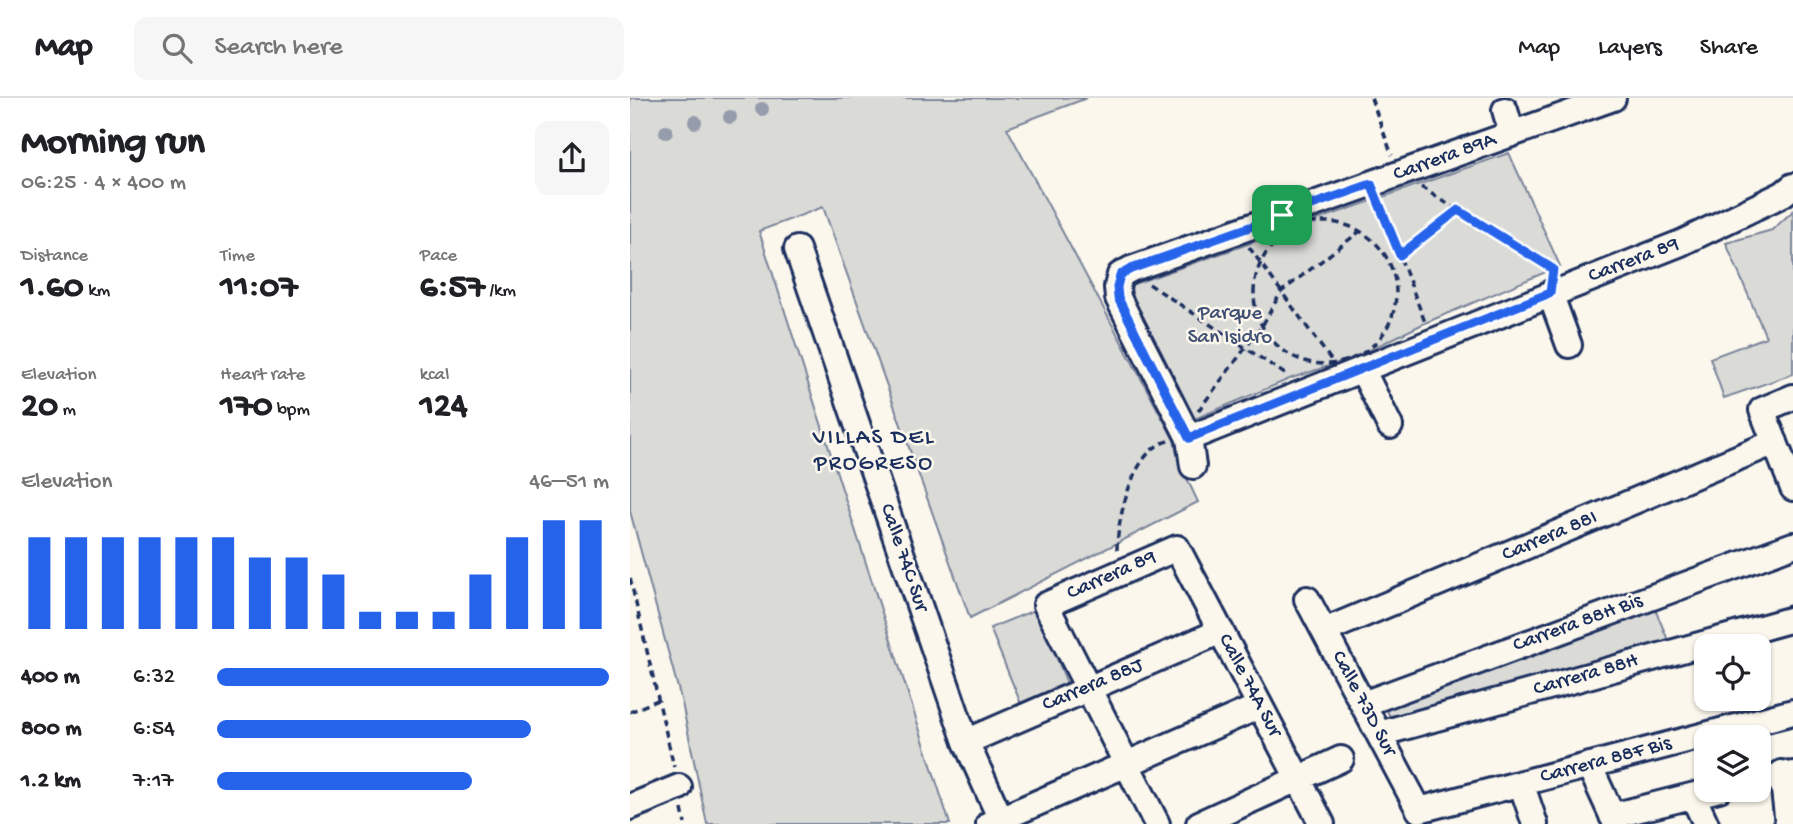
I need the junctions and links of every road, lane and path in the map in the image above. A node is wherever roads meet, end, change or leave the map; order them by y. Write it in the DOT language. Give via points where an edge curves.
graph roads {
  1 [pos="1371,98"];
  2 [pos="1613,98"];
  3 [pos="1399,174"];
  4 [pos="1371,184"];
  5 [pos="1793,186"];
  6 [pos="1458,210"];
  7 [pos="1360,232"];
  8 [pos="1231,233"];
  9 [pos="797,249"];
  10 [pos="1400,255"];
  11 [pos="1261,263"];
  12 [pos="1120,275"];
  13 [pos="1281,292"];
  14 [pos="1550,293"];
  15 [pos="1262,326"];
  16 [pos="1433,340"];
  17 [pos="1569,345"];
  18 [pos="1243,349"];
  19 [pos="1346,370"];
  20 [pos="1308,391"];
  21 [pos="1793,397"];
  22 [pos="1390,426"];
  23 [pos="1194,438"];
  24 [pos="1775,442"];
  25 [pos="1147,454"];
  26 [pos="1193,466"];
  27 [pos="1793,488"];
  28 [pos="1793,545"];
  29 [pos="1177,548"];
  30 [pos="1118,573"];
  31 [pos="630,578"];
  32 [pos="1307,599"];
  33 [pos="636,603"];
  34 [pos="630,605"];
  35 [pos="1793,618"];
  36 [pos="1221,631"];
  37 [pos="1324,631"];
  38 [pos="1088,688"];
  39 [pos="660,699"];
  40 [pos="1363,704"];
  41 [pos="1260,706"];
  42 [pos="630,712"];
  43 [pos="1792,716"];
  44 [pos="1379,734"];
  45 [pos="966,741"];
  46 [pos="1341,759"];
  47 [pos="1126,763"];
  48 [pos="1589,765"];
  49 [pos="1778,775"];
  50 [pos="1298,779"];
  51 [pos="1521,783"];
  52 [pos="678,787"];
  53 [pos="1693,796"];
  54 [pos="630,807"];
  55 [pos="1419,810"];
  56 [pos="1614,820"];
  57 [pos="997,822"];
  58 [pos="685,824"];
  59 [pos="1157,824"];
  60 [pos="1199,824"];
  61 [pos="1322,824"];
  62 [pos="1535,824"];
  63 [pos="1706,824"];
  64 [pos="1788,824"];
  1 -- 3 [label="path"];
  2 -- 3 [label="street, Carrera 89A" via="1508,122"];
  3 -- 4 [label="street, Carrera 89A"];
  3 -- 6 [label="path"];
  4 -- 8 [label="street, Carrera 89A" via="1278,208"];
  4 -- 10 [label="path"];
  5 -- 14 [label="street, Carrera 89" via="1681,243"];
  6 -- 10 [label="path"];
  6 -- 14 [label="path" via="1553,269"];
  7 -- 11 [label="path" via="1326,222 1302,225 1280,237"];
  7 -- 13 [label="path"];
  7 -- 19 [label="path" via="1386,257 1395,279 1395,303 1388,326"];
  8 -- 11 [label="path"];
  8 -- 12 [label="street, Carrera 89A"];
  9 -- 45 [label="street, Calle 74C Sur"];
  10 -- 16 [label="path"];
  11 -- 13 [label="path"];
  11 -- 15 [label="path" via="1254,278 1254,303"];
  12 -- 18 [label="path" via="1144,281"];
  12 -- 23 [label="street" via="1118,298"];
  13 -- 15 [label="path"];
  13 -- 19 [label="path"];
  14 -- 16 [label="street, Carrera 89"];
  14 -- 17 [label="street"];
  15 -- 18 [label="path"];
  15 -- 19 [label="path" via="1291,356"];
  16 -- 19 [label="street, Carrera 89"];
  18 -- 20 [label="path"];
  18 -- 23 [label="path" via="1192,420"];
  19 -- 20 [label="street, Carrera 89"];
  19 -- 22 [label="street"];
  20 -- 23 [label="street, Carrera 89"];
  21 -- 24 [label="street" via="1762,410"];
  23 -- 26 [label="street"];
  24 -- 27 [label="street"];
  24 -- 37 [label="street, Carrera 88I"];
  25 -- 30 [label="path" via="1133,477 1120,522"];
  28 -- 40 [label="street, Carrera 88H Bis"];
  29 -- 30 [label="street, Carrera 89"];
  29 -- 36 [label="street, Calle 74A Sur"];
  30 -- 38 [label="street, Carrera 89" via="1046,606"];
  31 -- 33 [label="path"];
  32 -- 37 [label="street, Calle 73D Sur"];
  33 -- 34 [label="path"];
  33 -- 39 [label="path"];
  35 -- 44 [label="street, Carrera 88H"];
  36 -- 38 [label="street, Carrera 88J"];
  36 -- 41 [label="street, Calle 74A Sur"];
  37 -- 40 [label="street, Calle 73D Sur"];
  38 -- 45 [label="street, Carrera 88J"];
  38 -- 47 [label="street"];
  39 -- 42 [label="path"];
  39 -- 52 [label="path"];
  40 -- 44 [label="street, Calle 73D Sur"];
  41 -- 47 [label="street"];
  41 -- 50 [label="street, Calle 74A Sur"];
  43 -- 48 [label="street, Carrera 88F Bis"];
  44 -- 55 [label="street, Calle 73D Sur"];
  45 -- 57 [label="street, Calle 74C Sur"];
  46 -- 50 [label="street"];
  47 -- 57 [label="street"];
  47 -- 59 [label="street"];
  48 -- 51 [label="street, Carrera 88F Bis"];
  48 -- 56 [label="street"];
  49 -- 64 [label="street"];
  50 -- 60 [label="street"];
  50 -- 61 [label="street, Calle 74A Sur"];
  51 -- 55 [label="street, Carrera 88F Bis"];
  51 -- 62 [label="street"];
  52 -- 54 [label="street"];
  52 -- 58 [label="path"];
  53 -- 56 [label="street"];
  53 -- 63 [label="street"];
}
